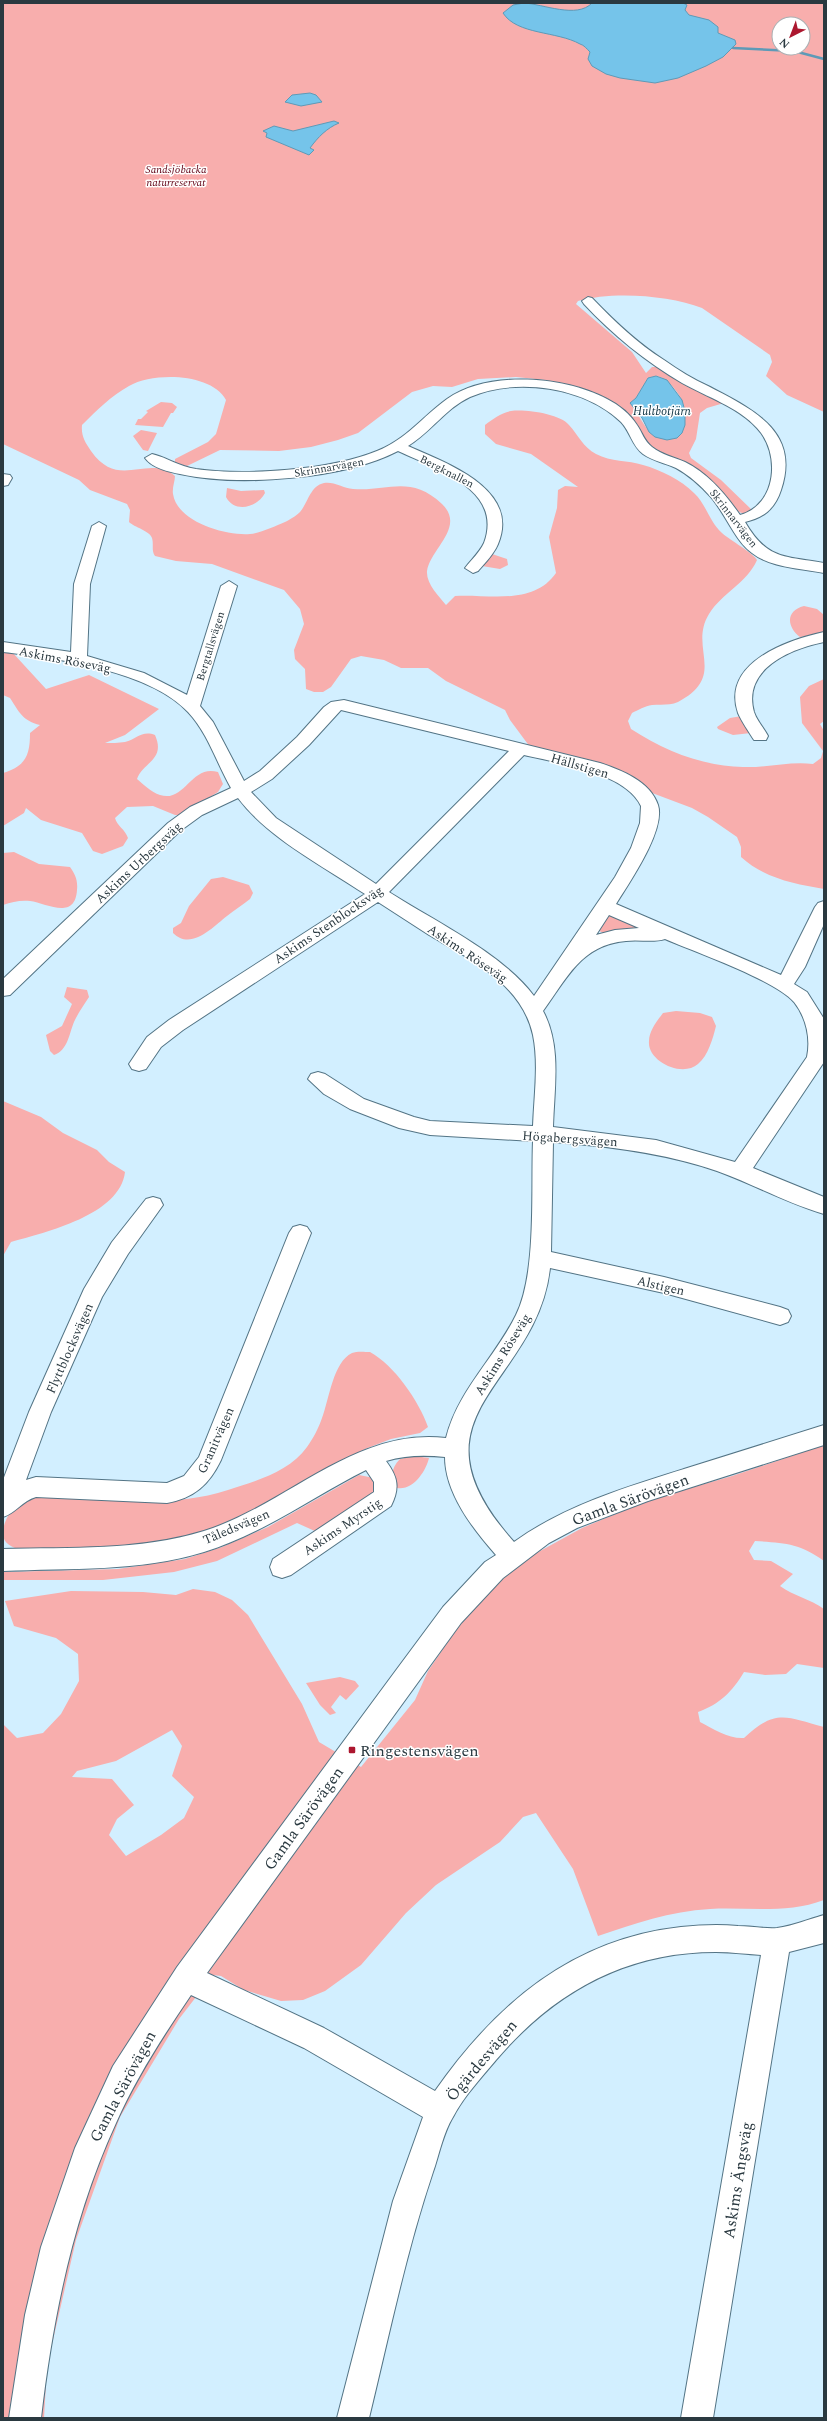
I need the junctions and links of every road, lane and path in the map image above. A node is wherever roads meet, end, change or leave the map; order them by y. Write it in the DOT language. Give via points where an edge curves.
graph roads {
  1 [pos="588,301"];
  2 [pos="398,446"];
  3 [pos="152,458"];
  4 [pos="736,520"];
  5 [pos="99,526"];
  6 [pos="473,568"];
  7 [pos="824,568"];
  8 [pos="228,586"];
  9 [pos="824,638"];
  10 [pos="3,647"];
  11 [pos="78,659"];
  12 [pos="338,705"];
  13 [pos="192,706"];
  14 [pos="760,736"];
  15 [pos="520,749"];
  16 [pos="240,791"];
  17 [pos="377,894"];
  18 [pos="604,906"];
  19 [pos="824,907"];
  20 [pos="676,938"];
  21 [pos="569,958"];
  22 [pos="783,985"];
  23 [pos="3,990"];
  24 [pos="534,1010"];
  25 [pos="139,1064"];
  26 [pos="318,1079"];
  27 [pos="544,1135"];
  28 [pos="740,1170"];
  29 [pos="153,1205"];
  30 [pos="824,1206"];
  31 [pos="300,1233"];
  32 [pos="540,1258"];
  33 [pos="780,1316"];
  34 [pos="824,1435"];
  35 [pos="456,1449"];
  36 [pos="370,1458"];
  37 [pos="5,1505"];
  38 [pos="512,1556"];
  39 [pos="4,1558"];
  40 [pos="282,1567"];
  41 [pos="824,1929"];
  42 [pos="777,1942"];
  43 [pos="186,1978"];
  44 [pos="440,2110"];
  45 [pos="25,2418"];
  46 [pos="353,2418"];
  47 [pos="697,2418"];
  1 -- 4 [label="street" via="618,333 636,347 674,372 743,410 768,432 780,457 773,493 764,510 754,516"];
  2 -- 3 [label="street, Skrinnarvägen" via="368,460 347,466 267,476 187,471 163,465"];
  2 -- 4 [label="street, Skrinnarvägen" via="421,431 448,404 472,392 511,384 565,389 592,398 614,410 631,426 644,448 693,472 716,494"];
  2 -- 6 [label="street, Bergknallen" via="462,477 475,485 487,499 495,517 495,532 487,551"];
  4 -- 7 [label="street, Skrinnarvägen" via="746,539 766,555"];
  5 -- 11 [label="street" via="82,584"];
  8 -- 13 [label="street, Bergtallsvägen"];
  9 -- 14 [label="street" via="808,640 780,651 754,671 746,685 745,704 749,718"];
  10 -- 11 [label="street, Askims Röseväg"];
  11 -- 13 [label="street, Askims Röseväg" via="146,680"];
  12 -- 15 [label="street, Hällstigen"];
  12 -- 16 [label="street, Askims Urbergsväg" via="330,710 288,756 266,775"];
  13 -- 16 [label="street, Askims Röseväg"];
  15 -- 17 [label="street, Askims Stenblocksväg"];
  15 -- 18 [label="street, Hällstigen" via="602,770 622,779 647,799 652,814 648,833"];
  16 -- 17 [label="street, Askims Röseväg" via="269,821"];
  16 -- 23 [label="street, Askims Urbergsväg" via="206,806 174,827"];
  17 -- 24 [label="street, Askims Röseväg" via="500,973 523,994"];
  17 -- 25 [label="street, Askims Stenblocksväg" via="176,1025 154,1042"];
  18 -- 20 [label="street"];
  18 -- 21 [label="street, Hällstigen"];
  19 -- 22 [label="street" via="796,969"];
  20 -- 21 [label="street" via="652,934 613,937 592,943"];
  20 -- 22 [label="street" via="749,967"];
  21 -- 24 [label="street, Hällstigen"];
  22 -- 28 [label="street" via="800,997 814,1019 818,1036 817,1057"];
  24 -- 27 [label="street, Askims Röseväg" via="545,1050"];
  26 -- 27 [label="street, Högabergsvägen" via="345,1099 408,1124 430,1128"];
  27 -- 28 [label="street, Högabergsvägen" via="597,1138 657,1148"];
  27 -- 32 [label="street, Askims Röseväg"];
  28 -- 30 [label="street, Högabergsvägen"];
  29 -- 37 [label="street, Flyttblocksvägen" via="120,1248 92,1295 40,1412"];
  31 -- 37 [label="street, Granitvägen" via="209,1460 195,1482 180,1491 166,1493 36,1487 17,1493"];
  32 -- 33 [label="street, Alstigen" via="664,1285"];
  32 -- 35 [label="street, Askims Röseväg" via="536,1290 530,1309 463,1419"];
  34 -- 38 [label="street, Gamla Särövägen" via="596,1508 541,1536"];
  35 -- 36 [label="street, Tåledsvägen" via="416,1446"];
  35 -- 38 [label="street, Askims Röseväg" via="459,1475 471,1504 481,1521"];
  36 -- 39 [label="street, Tåledsvägen" via="265,1515 224,1534 189,1545 166,1551 107,1558"];
  36 -- 40 [label="street, Askims Myrstig" via="387,1483 388,1491 383,1499"];
  38 -- 43 [label="street, Gamla Särövägen" via="477,1586 452,1615"];
  41 -- 42 [label="street, Ögärdesvägen"];
  42 -- 44 [label="street, Ögärdesvägen" via="716,1938 680,1941 655,1945 595,1964 561,1982 518,2015 464,2075"];
  42 -- 47 [label="street, Askims Ängsväg"];
  43 -- 44 [label="street" via="314,2038"];
  43 -- 45 [label="street, Gamla Särövägen" via="143,2043 90,2147 61,2229 46,2284"];
  44 -- 46 [label="street, Ögärdesvägen" via="408,2201"];
}
